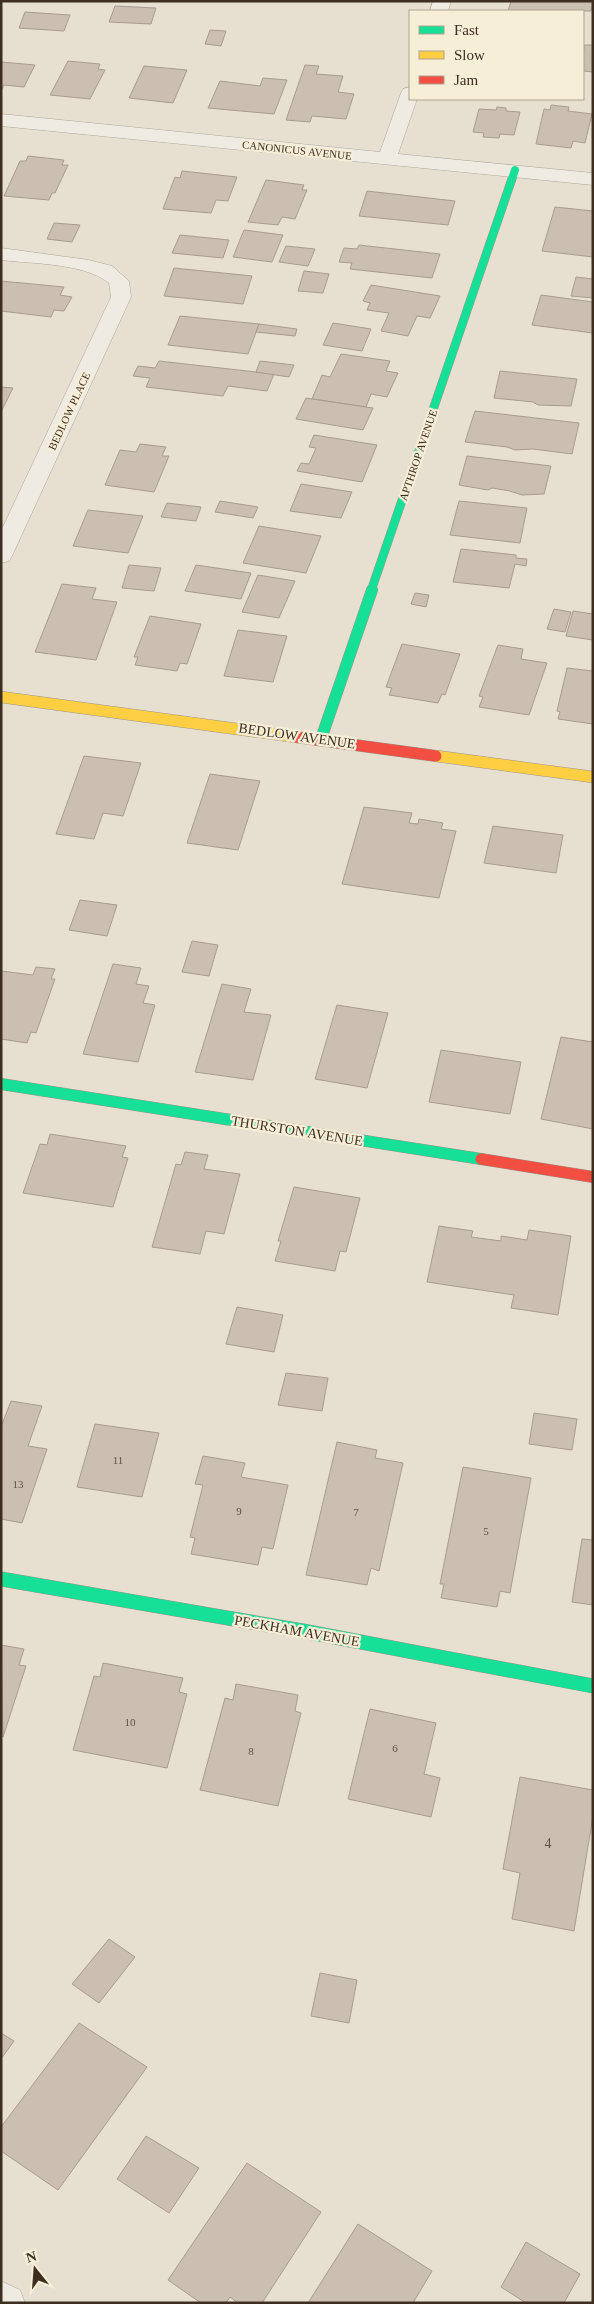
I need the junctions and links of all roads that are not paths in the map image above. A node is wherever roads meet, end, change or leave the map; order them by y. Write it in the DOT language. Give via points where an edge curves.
graph roads {
  1 [pos="409,96"];
  2 [pos="1,120"];
  3 [pos="387,159"];
  4 [pos="515,170"];
  5 [pos="593,179"];
  6 [pos="1,254"];
  7 [pos="1,556"];
  8 [pos="1,697"];
  9 [pos="321,739"];
  10 [pos="593,777"];
  11 [pos="1,1084"];
  12 [pos="593,1177"];
  13 [pos="1,1579"];
  14 [pos="593,1686"];
  15 [pos="1,2299"];
  16 [pos="7,2303"];
  1 -- 3 [label="street"];
  2 -- 3 [label="street, CANONICUS AVENUE"];
  3 -- 4 [label="street, CANONICUS AVENUE"];
  4 -- 5 [label="street, CANONICUS AVENUE"];
  4 -- 9 [label="street, APTHROP AVENUE"];
  6 -- 7 [label="street, BEDLOW PLACE" via="105,270 119,281 121,298"];
  8 -- 9 [label="street, BEDLOW AVENUE"];
  9 -- 10 [label="street, BEDLOW AVENUE"];
  11 -- 12 [label="street, THURSTON AVENUE"];
  13 -- 14 [label="street, PECKHAM AVENUE" via="303,1631"];
  15 -- 16 [label="street"];
}
